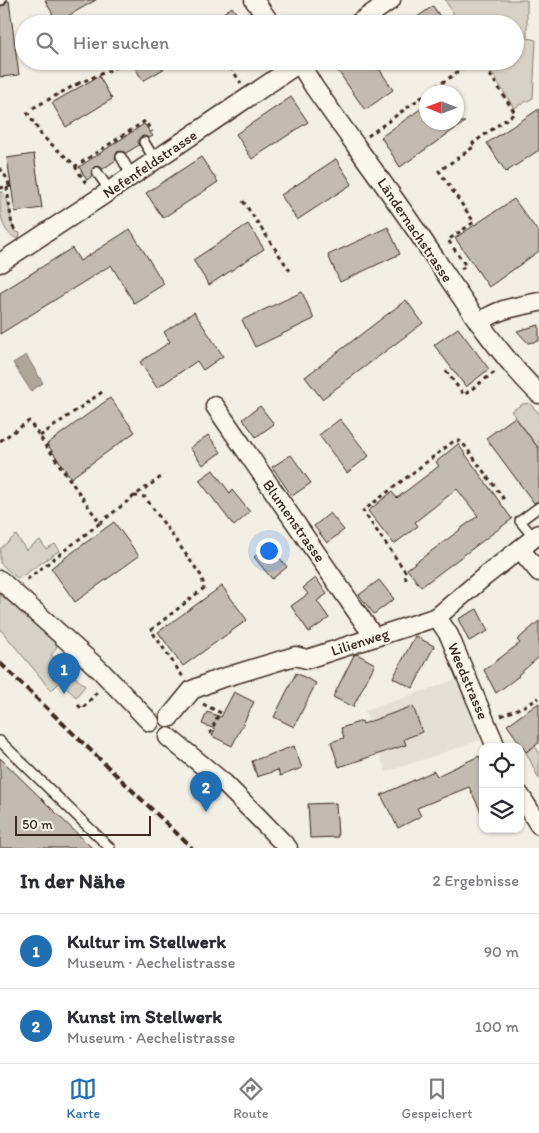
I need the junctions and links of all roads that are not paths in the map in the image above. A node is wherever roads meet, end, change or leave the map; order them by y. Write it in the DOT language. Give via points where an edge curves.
graph roads {
  1 [pos="254,0"];
  2 [pos="391,0"];
  3 [pos="265,15"];
  4 [pos="370,15"];
  5 [pos="288,70"];
  6 [pos="305,70"];
  7 [pos="144,142"];
  8 [pos="121,157"];
  9 [pos="155,160"];
  10 [pos="98,172"];
  11 [pos="132,176"];
  12 [pos="110,191"];
  13 [pos="1,260"];
  14 [pos="539,302"];
  15 [pos="479,322"];
  16 [pos="539,394"];
  17 [pos="215,406"];
  18 [pos="539,507"];
  19 [pos="531,540"];
  20 [pos="539,572"];
  21 [pos="0,580"];
  22 [pos="437,617"];
  23 [pos="374,637"];
  24 [pos="169,718"];
  25 [pos="150,722"];
  26 [pos="168,737"];
  27 [pos="0,741"];
  28 [pos="494,743"];
  29 [pos="524,801"];
  30 [pos="539,825"];
  31 [pos="110,848"];
  32 [pos="288,848"];
  1 -- 3 [label="street"];
  2 -- 4 [label="street"];
  5 -- 9 [label="street, Nefenfeldstrasse"];
  6 -- 15 [label="street, Ländernachstrasse"];
  7 -- 9 [label="lane"];
  8 -- 11 [label="lane"];
  9 -- 11 [label="street, Nefenfeldstrasse"];
  10 -- 12 [label="lane"];
  11 -- 12 [label="street, Nefenfeldstrasse"];
  12 -- 13 [label="street, Nefenfeldstrasse"];
  14 -- 15 [label="street" via="498,311"];
  15 -- 16 [label="street, Ländernachstrasse"];
  17 -- 23 [label="street, Blumenstrasse"];
  18 -- 19 [label="lane" via="520,521"];
  19 -- 20 [label="street"];
  19 -- 22 [label="street, Lilienweg"];
  21 -- 25 [label="street" via="100,670"];
  22 -- 23 [label="street, Lilienweg"];
  22 -- 28 [label="street, Weedstrasse" via="449,634"];
  23 -- 24 [label="street, Lilienweg" via="307,659 295,656 216,680"];
  24 -- 25 [label="street" via="158,715"];
  24 -- 26 [label="street" via="172,730"];
  25 -- 26 [label="street" via="149,730 153,736 160,739"];
  26 -- 32 [label="street" via="224,783"];
  27 -- 31 [label="lane"];
  29 -- 30 [label="street"];
}
